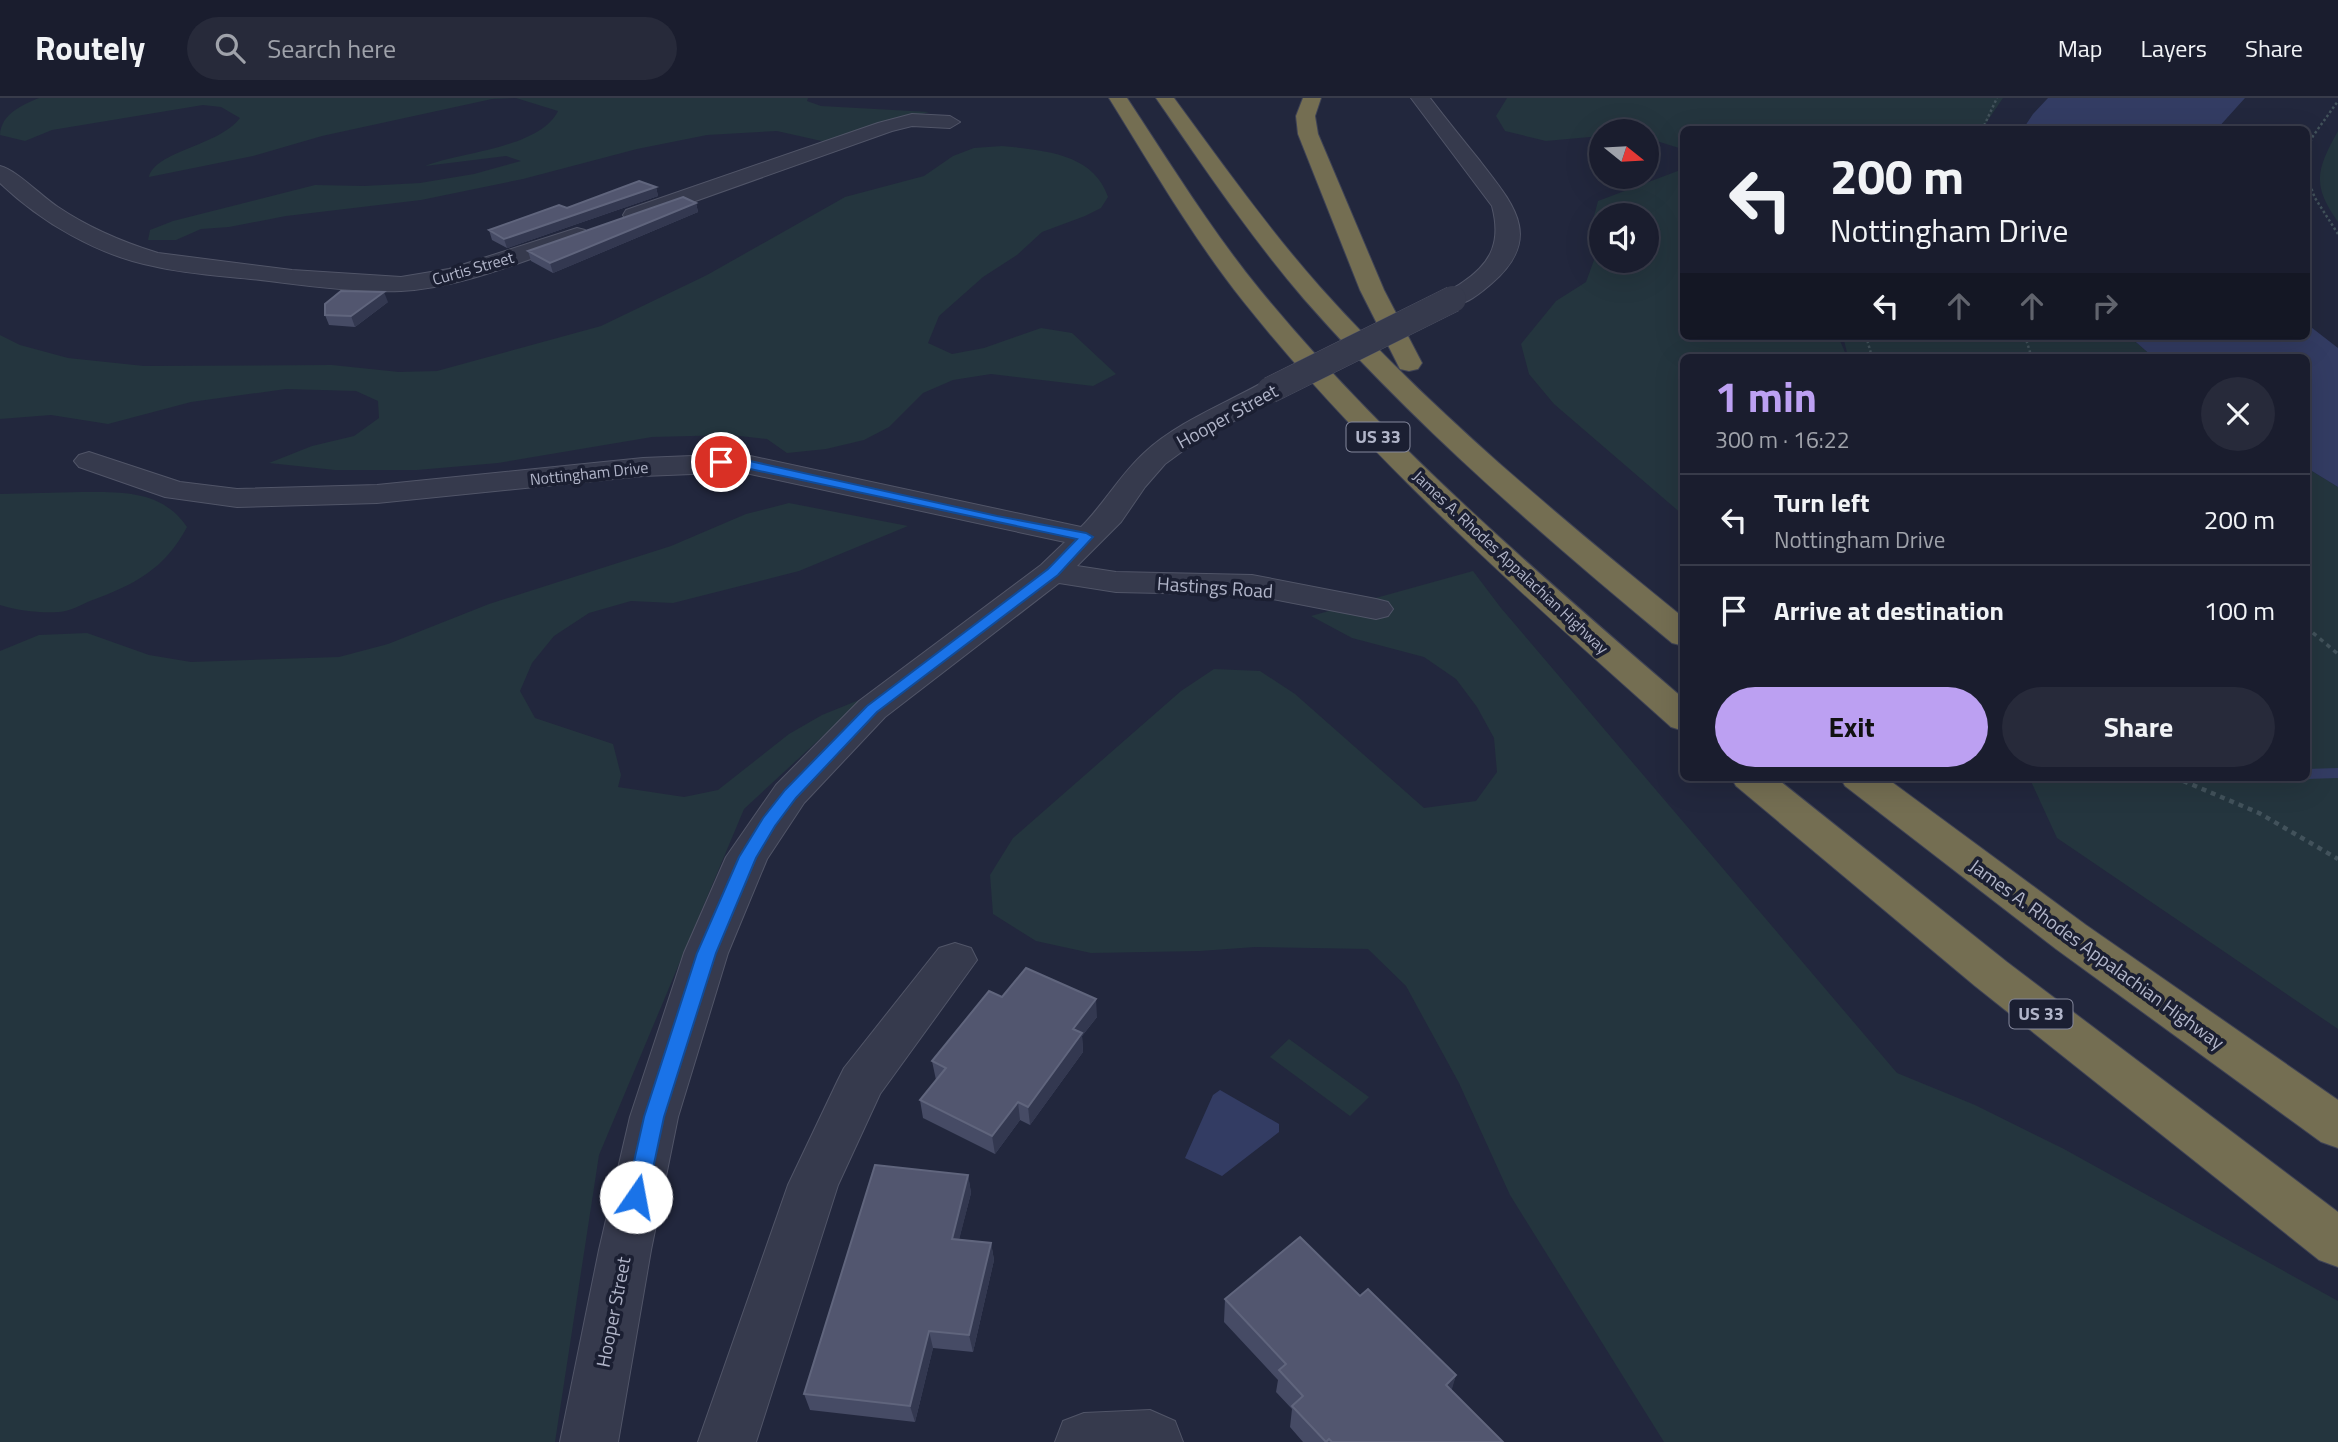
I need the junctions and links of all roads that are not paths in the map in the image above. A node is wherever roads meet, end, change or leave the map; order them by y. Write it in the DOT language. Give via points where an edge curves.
graph roads {
  1 [pos="1118,98"];
  2 [pos="1165,98"];
  3 [pos="1312,98"];
  4 [pos="1420,98"];
  5 [pos="950,122"];
  6 [pos="0,172"];
  7 [pos="1443,425"];
  8 [pos="89,461"];
  9 [pos="1086,537"];
  10 [pos="1053,572"];
  11 [pos="1376,609"];
  12 [pos="1680,633"];
  13 [pos="1680,715"];
  14 [pos="1755,781"];
  15 [pos="1864,781"];
  16 [pos="955,960"];
  17 [pos="2338,1127"];
  18 [pos="2338,1243"];
  19 [pos="589,1442"];
  20 [pos="727,1442"];
  21 [pos="1084,1442"];
  22 [pos="1154,1442"];
  1 -- 13 [label="highway, James A. Rhodes Appalachian Highway / US 33" via="1215,248 1293,344 1405,465"];
  2 -- 7 [label="highway, US 33" via="1291,267 1333,316"];
  3 -- 7 [label="highway" via="1306,107 1306,126 1353,247"];
  4 -- 9 [label="street, Hooper Street, bridge" via="1503,205 1510,237 1492,272 1453,299 1185,436 1155,458 1110,515"];
  5 -- 6 [label="street, Curtis Street" via="912,120 885,127 496,263 423,282 382,284 292,277 155,260 68,223 20,192"];
  7 -- 12 [label="highway, US 33"];
  8 -- 9 [label="street, Nottingham Drive" via="176,491 237,498 377,494 643,467 741,463"];
  9 -- 10 [label="street, Hooper Street"];
  10 -- 11 [label="street, Hastings Road" via="1116,582 1252,585"];
  10 -- 19 [label="street, Hooper Street" via="872,709 790,794 747,857 706,953 654,1117"];
  14 -- 18 [label="highway, US 33" via="1991,974"];
  15 -- 17 [label="highway, James A. Rhodes Appalachian Highway" via="2071,937"];
  16 -- 20 [label="street" via="861,1082 813,1185"];
  21 -- 22 [label="street" via="1150,1438"];
}
